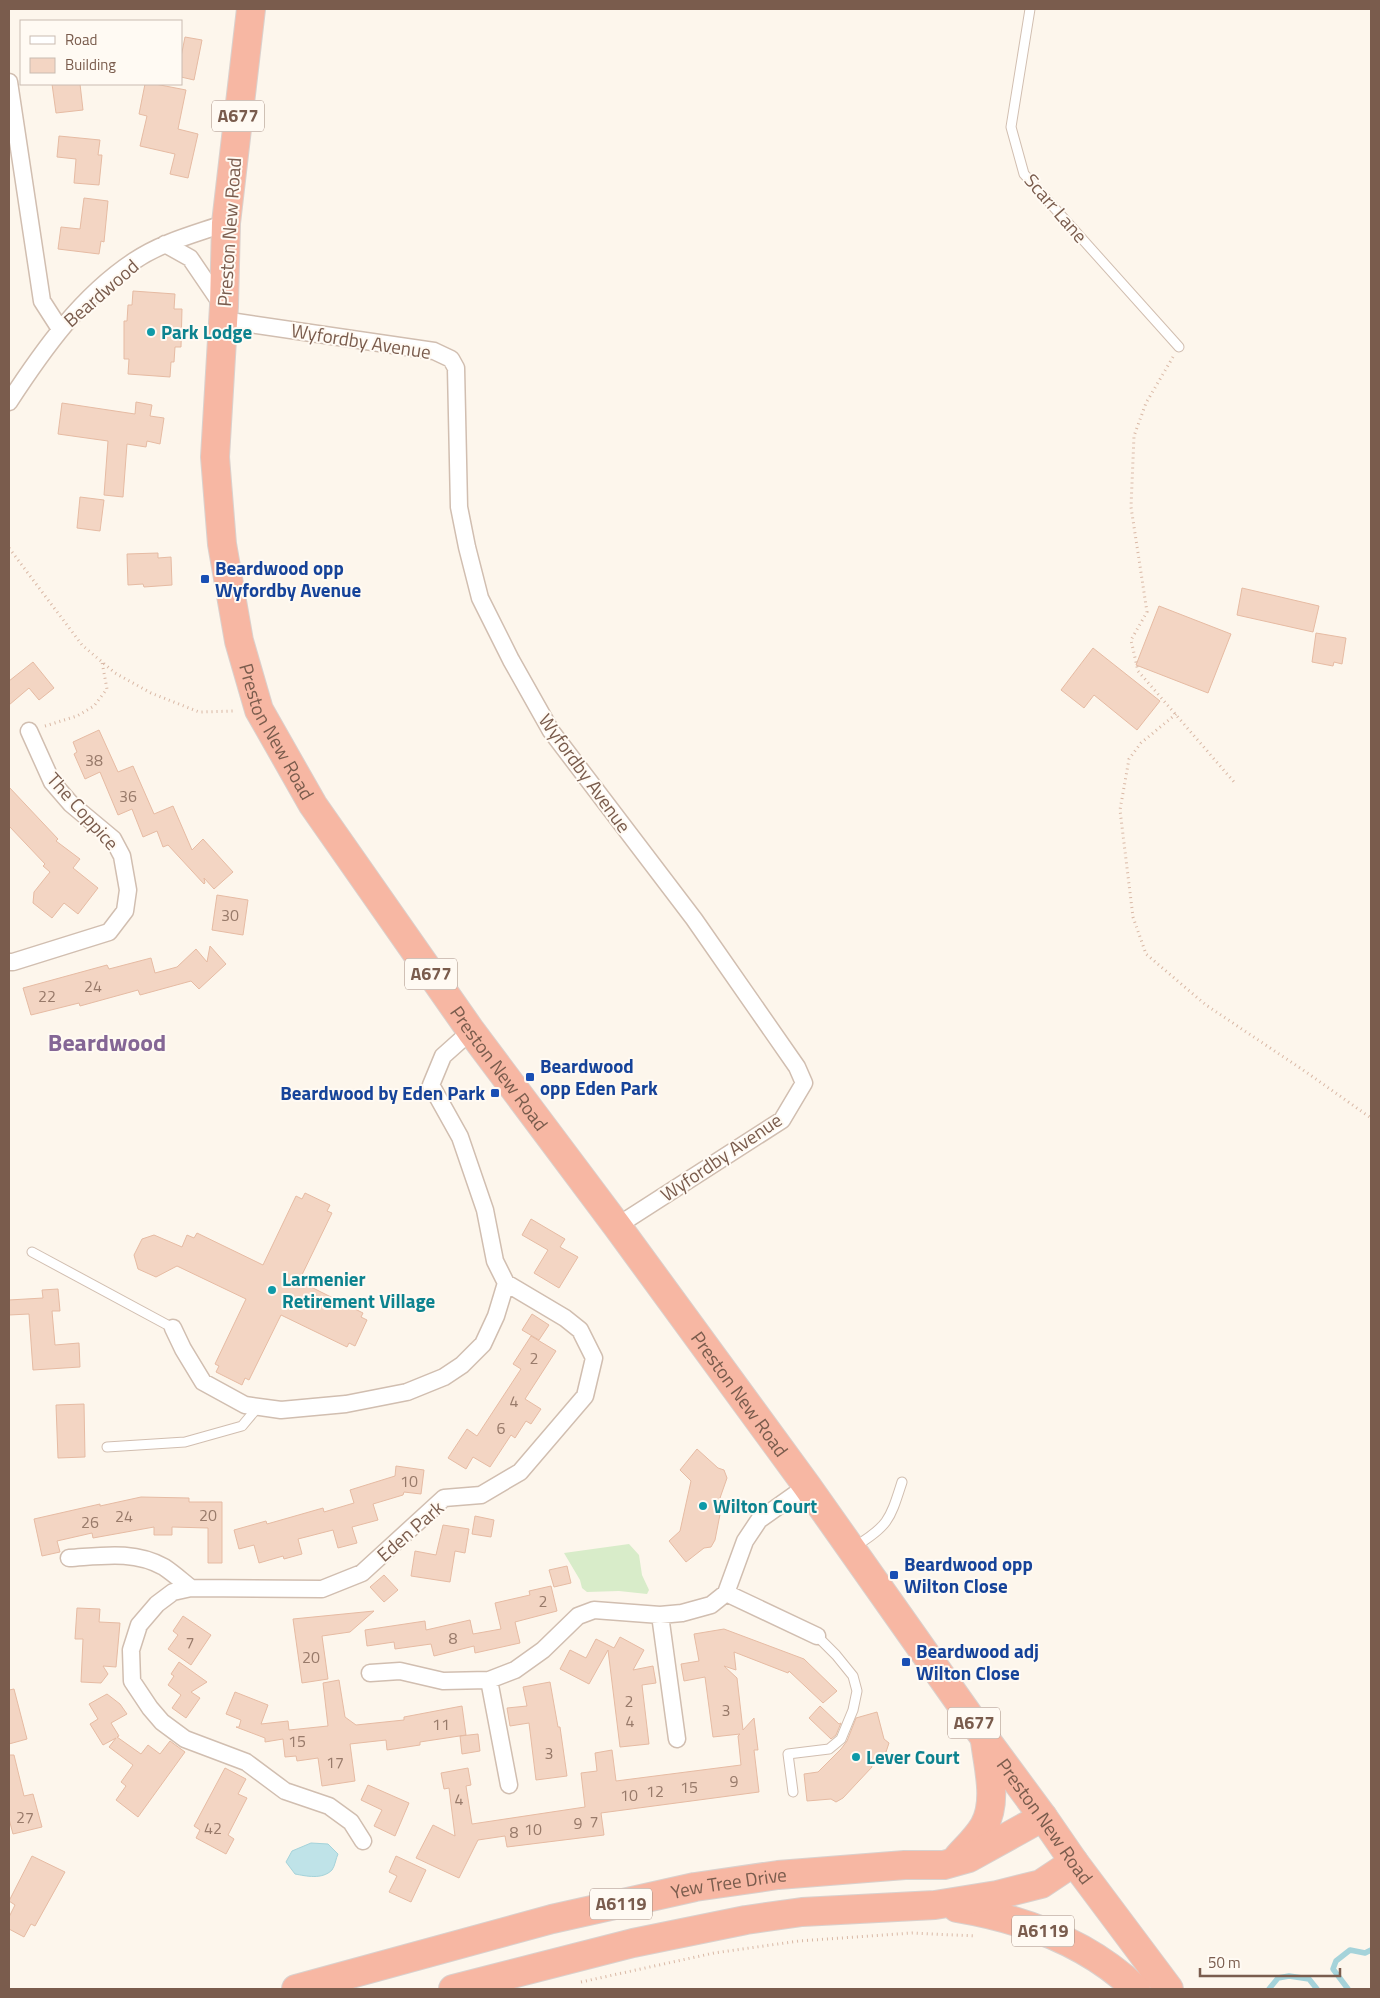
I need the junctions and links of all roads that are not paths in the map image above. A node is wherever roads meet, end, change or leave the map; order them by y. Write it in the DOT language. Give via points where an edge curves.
graph roads {
  1 [pos="251,9"];
  2 [pos="1030,9"];
  3 [pos="9,82"];
  4 [pos="15,172"];
  5 [pos="226,223"];
  6 [pos="165,244"];
  7 [pos="223,313"];
  8 [pos="60,329"];
  9 [pos="1179,347"];
  10 [pos="9,402"];
  11 [pos="28,731"];
  12 [pos="9,962"];
  13 [pos="471,1031"];
  14 [pos="617,1226"];
  15 [pos="32,1252"];
  16 [pos="506,1283"];
  17 [pos="173,1328"];
  18 [pos="258,1407"];
  19 [pos="107,1447"];
  20 [pos="902,1482"];
  21 [pos="807,1486"];
  22 [pos="851,1549"];
  23 [pos="69,1558"];
  24 [pos="191,1588"];
  25 [pos="726,1593"];
  26 [pos="660,1615"];
  27 [pos="817,1636"];
  28 [pos="370,1673"];
  29 [pos="489,1680"];
  30 [pos="984,1737"];
  31 [pos="677,1739"];
  32 [pos="509,1785"];
  33 [pos="793,1792"];
  34 [pos="1043,1816"];
  35 [pos="364,1841"];
  36 [pos="954,1862"];
  37 [pos="1074,1862"];
  38 [pos="935,1905"];
  39 [pos="296,1989"];
  40 [pos="453,1989"];
  41 [pos="1136,1989"];
  42 [pos="1169,1989"];
  1 -- 5 [label="highway, Preston New Road / A677"];
  2 -- 9 [label="lane, Scarr Lane" via="1011,127 1024,174"];
  3 -- 4 [label="street"];
  4 -- 8 [label="street" via="42,301"];
  5 -- 6 [label="street, Beardwood"];
  5 -- 7 [label="highway, Preston New Road / A677"];
  6 -- 7 [label="street" via="190,258"];
  6 -- 8 [label="street, Beardwood" via="134,260 104,284"];
  7 -- 13 [label="highway, Preston New Road / A677" via="215,457 222,544 240,641 259,710 313,804"];
  7 -- 14 [label="street, Wyfordby Avenue" via="434,351 451,360 456,368 459,507 480,598 551,732 694,919 797,1067 804,1083 782,1120"];
  8 -- 10 [label="street, Beardwood"];
  11 -- 12 [label="street, The Coppice" via="52,782 71,804 112,839 122,856 128,890 126,911 110,932"];
  13 -- 14 [label="highway, Preston New Road / A677"];
  13 -- 16 [label="street" via="443,1056 431,1085 460,1137 485,1210 495,1261"];
  14 -- 21 [label="highway, Preston New Road / A677"];
  15 -- 17 [label="lane"];
  16 -- 18 [label="street" via="483,1344 444,1376 407,1392 346,1404 281,1410"];
  16 -- 24 [label="street, Eden Park" via="580,1330 594,1358 585,1396 520,1472 481,1495 444,1498 362,1573 322,1588"];
  17 -- 18 [label="street" via="203,1382 245,1405"];
  18 -- 19 [label="lane" via="242,1426 185,1442"];
  20 -- 22 [label="lane" via="886,1523"];
  21 -- 22 [label="highway, Preston New Road / A677"];
  21 -- 25 [label="street" via="759,1520 745,1541"];
  22 -- 30 [label="highway, Preston New Road / A677"];
  23 -- 24 [label="street" via="127,1555 144,1558 164,1567"];
  24 -- 35 [label="street, Eden Park" via="173,1592 157,1604 139,1625 130,1650 132,1681 150,1708 162,1722 185,1739 246,1762 285,1791 329,1806 351,1822"];
  25 -- 26 [label="street" via="711,1605"];
  25 -- 27 [label="street"];
  26 -- 29 [label="street" via="594,1610 578,1616 543,1650 515,1670"];
  26 -- 31 [label="street"];
  27 -- 33 [label="lane" via="853,1676 858,1691 841,1739 829,1749 788,1754"];
  28 -- 29 [label="street" via="400,1671 444,1681"];
  29 -- 32 [label="street"];
  30 -- 34 [label="highway, Preston New Road / A677"];
  30 -- 36 [label="highway" via="991,1787 990,1804 985,1824"];
  34 -- 36 [label="highway, Yew Tree Drive / A6119" via="969,1858"];
  34 -- 37 [label="highway, Preston New Road / A677"];
  36 -- 39 [label="highway, Yew Tree Drive / A6119" via="778,1875 695,1887 552,1919"];
  37 -- 38 [label="highway, Yew Tree Drive / A6119" via="1041,1884"];
  37 -- 42 [label="highway, Preston New Road / A677"];
  38 -- 40 [label="highway, Yew Tree Drive / A6119" via="802,1912 746,1920 633,1944"];
  38 -- 41 [label="highway, A6119" via="1001,1917 1052,1934 1088,1952"];
}
